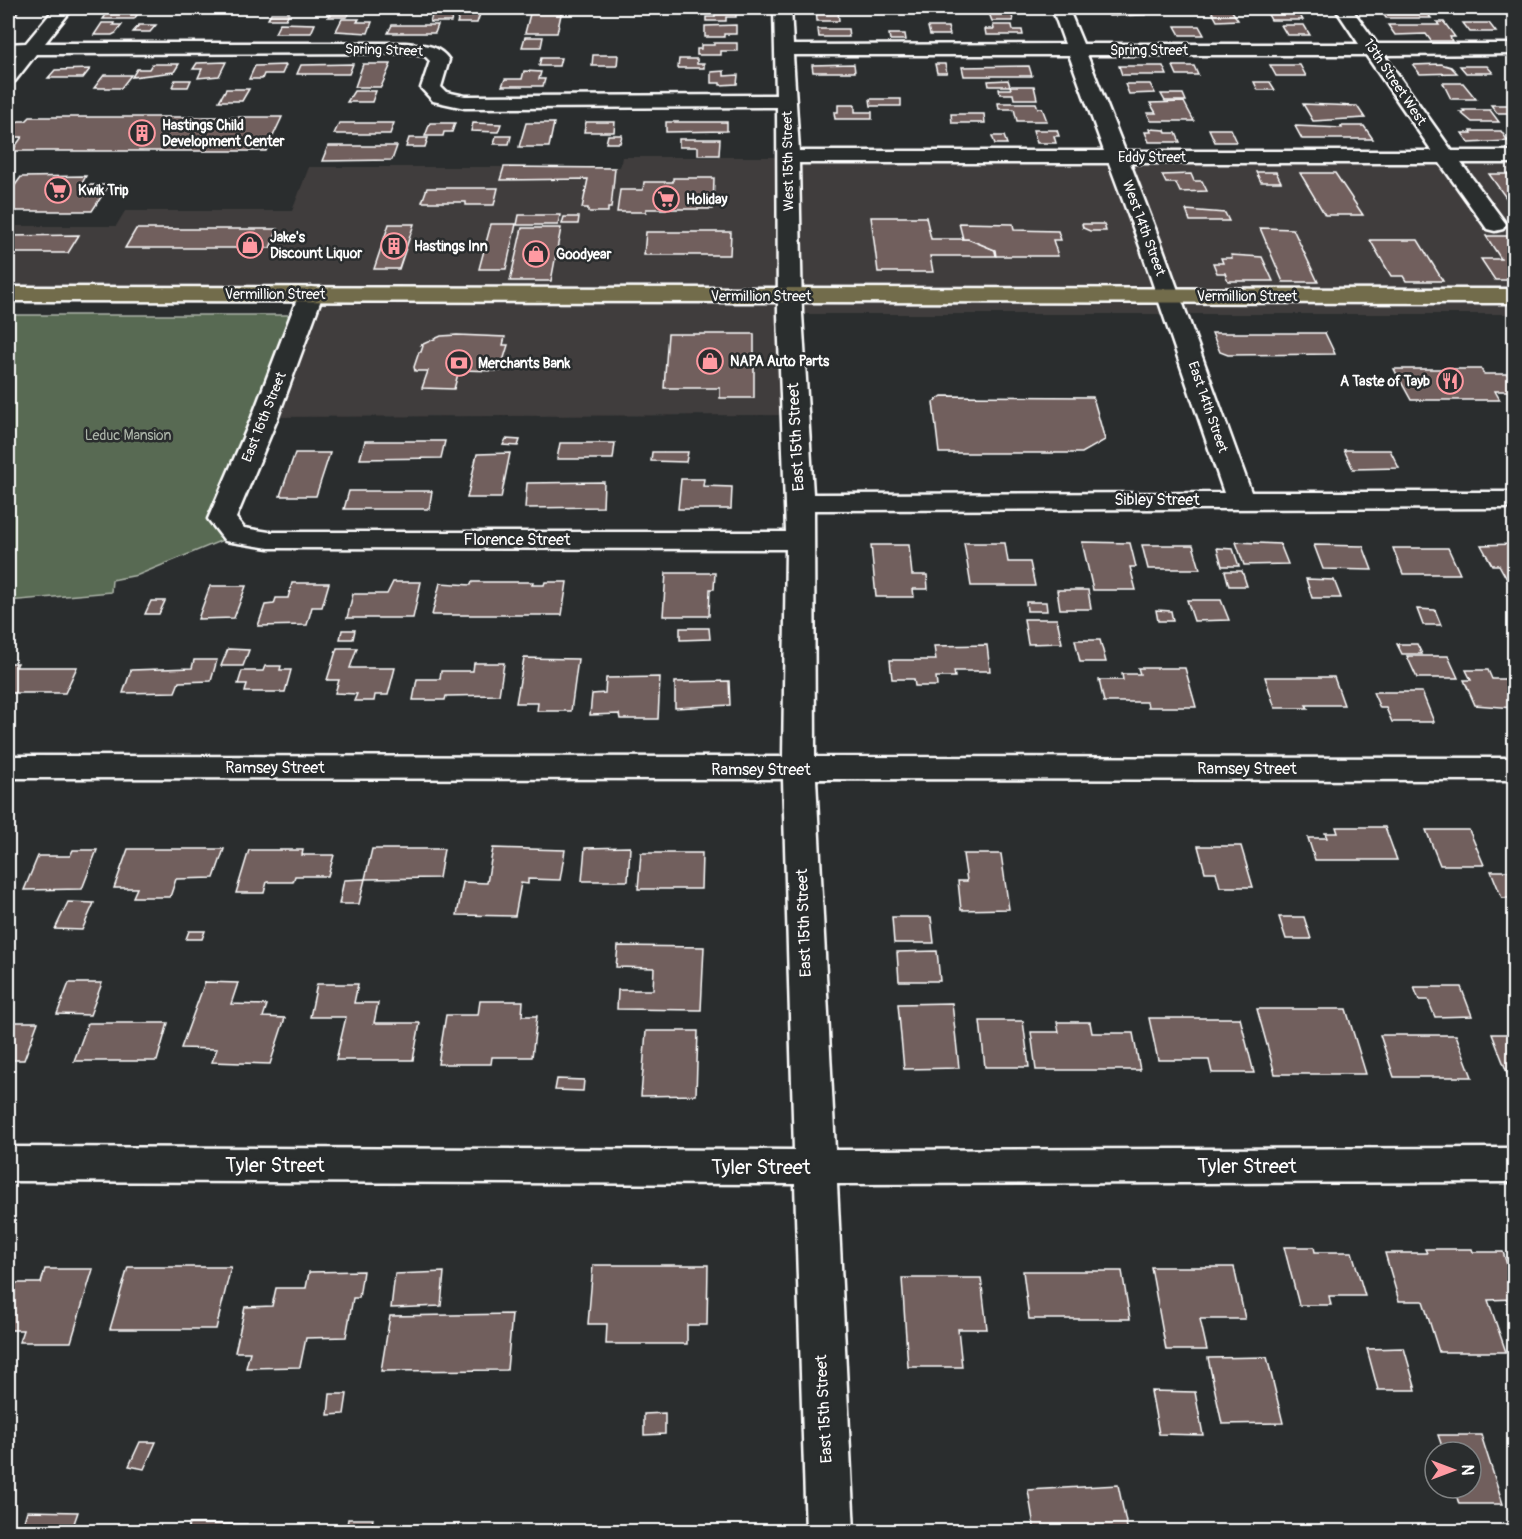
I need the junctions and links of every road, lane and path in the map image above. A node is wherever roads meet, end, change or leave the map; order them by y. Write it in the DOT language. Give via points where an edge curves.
graph roads {
  1 [pos="64,8"];
  2 [pos="782,8"];
  3 [pos="1060,8"];
  4 [pos="1343,8"];
  5 [pos="31,48"];
  6 [pos="8,49"];
  7 [pos="1371,49"];
  8 [pos="1515,49"];
  9 [pos="784,50"];
  10 [pos="1075,50"];
  11 [pos="8,77"];
  12 [pos="787,101"];
  13 [pos="789,157"];
  14 [pos="1118,157"];
  15 [pos="1446,157"];
  16 [pos="1515,157"];
  17 [pos="1496,224"];
  18 [pos="8,294"];
  19 [pos="1515,296"];
  20 [pos="308,305"];
  21 [pos="790,305"];
  22 [pos="1172,306"];
  23 [pos="1515,314"];
  24 [pos="8,315"];
  25 [pos="1239,500"];
  26 [pos="1515,500"];
  27 [pos="800,502"];
  28 [pos="235,535"];
  29 [pos="799,541"];
  30 [pos="8,767"];
  31 [pos="1515,769"];
  32 [pos="799,770"];
  33 [pos="8,1164"];
  34 [pos="1515,1165"];
  35 [pos="813,1167"];
  36 [pos="830,1532"];
  1 -- 5 [label="street"];
  2 -- 9 [label="street, West 15th Street"];
  3 -- 10 [label="street, West 14th Street"];
  4 -- 7 [label="street, 13th Street West"];
  5 -- 6 [label="street, Spring Street"];
  5 -- 11 [label="street"];
  5 -- 12 [label="street, Spring Street" via="405,48 430,51 440,60 431,88 440,98 465,102"];
  7 -- 8 [label="street, Spring Street"];
  7 -- 10 [label="street, Spring Street"];
  7 -- 15 [label="street, 13th Street West"];
  9 -- 10 [label="street, Spring Street"];
  9 -- 12 [label="street, West 15th Street"];
  10 -- 14 [label="street, West 14th Street"];
  12 -- 13 [label="street, West 15th Street"];
  13 -- 14 [label="street, Eddy Street"];
  13 -- 21 [label="street, West 15th Street"];
  14 -- 15 [label="street, Eddy Street"];
  14 -- 22 [label="street, West 14th Street"];
  15 -- 16 [label="street, Eddy Street"];
  15 -- 17 [label="street, 13th Street West"];
  18 -- 20 [label="highway, Vermillion Street"];
  19 -- 22 [label="highway, Vermillion Street"];
  20 -- 21 [label="highway, Vermillion Street"];
  20 -- 24 [label="highway, Vermillion Street"];
  20 -- 28 [label="street, East 16th Street" via="222,519"];
  21 -- 22 [label="highway, Vermillion Street"];
  21 -- 27 [label="street, East 15th Street"];
  22 -- 23 [label="highway, Vermillion Street"];
  22 -- 25 [label="street, East 14th Street"];
  25 -- 26 [label="street, Sibley Street"];
  25 -- 27 [label="street, Sibley Street"];
  27 -- 29 [label="street, East 15th Street"];
  28 -- 29 [label="street, Florence Street" via="269,540"];
  29 -- 32 [label="street, East 15th Street"];
  30 -- 32 [label="street, Ramsey Street"];
  31 -- 32 [label="street, Ramsey Street"];
  32 -- 35 [label="street, East 15th Street"];
  33 -- 35 [label="street, Tyler Street"];
  34 -- 35 [label="street, Tyler Street"];
  35 -- 36 [label="street, East 15th Street"];
}
